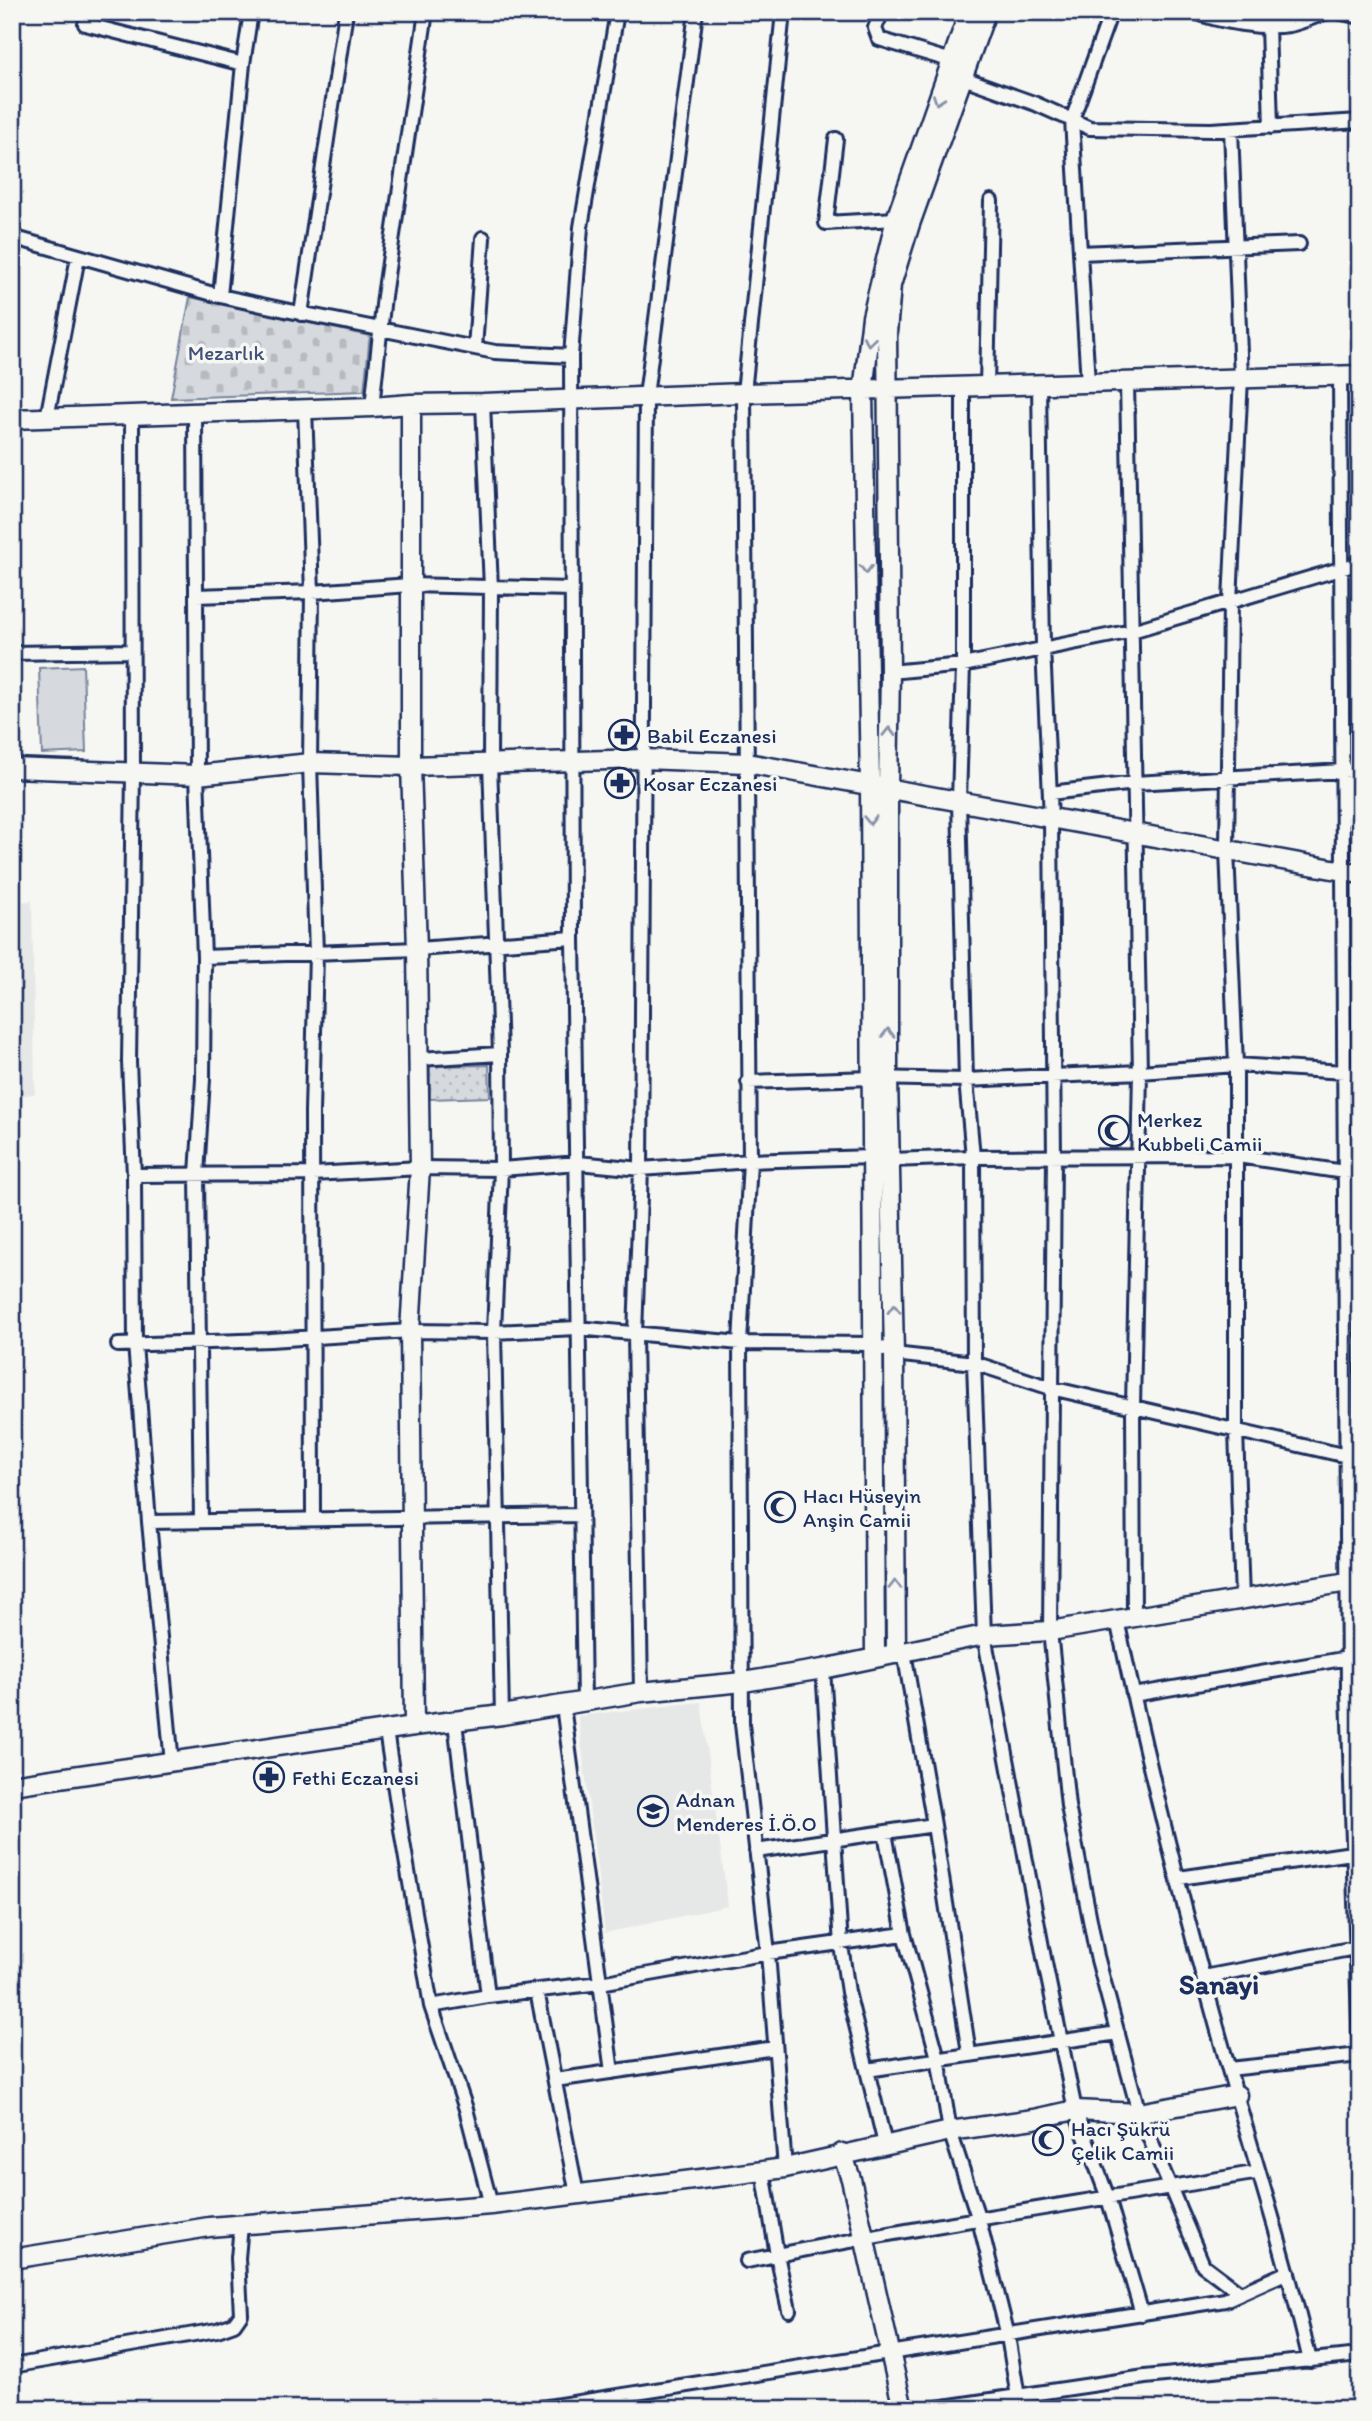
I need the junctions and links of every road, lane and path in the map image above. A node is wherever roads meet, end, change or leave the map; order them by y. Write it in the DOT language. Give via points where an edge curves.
graph roads {
  1 [pos="251,12"];
  2 [pos="346,12"];
  3 [pos="426,12"];
  4 [pos="617,12"];
  5 [pos="696,12"];
  6 [pos="783,12"];
  7 [pos="881,12"];
  8 [pos="969,12"];
  9 [pos="986,12"];
  10 [pos="1111,12"];
  11 [pos="1195,12"];
  12 [pos="1326,12"];
  13 [pos="1338,12"];
  14 [pos="1224,17"];
  15 [pos="1360,17"];
  16 [pos="85,24"];
  17 [pos="1268,24"];
  18 [pos="243,64"];
  19 [pos="954,70"];
  20 [pos="1072,120"];
  21 [pos="1360,121"];
  22 [pos="1271,127"];
  23 [pos="1231,129"];
  24 [pos="836,139"];
  25 [pos="991,201"];
  26 [pos="896,219"];
  27 [pos="12,237"];
  28 [pos="483,238"];
  29 [pos="1299,244"];
  30 [pos="1235,246"];
  31 [pos="1080,253"];
  32 [pos="78,257"];
  33 [pos="220,296"];
  34 [pos="300,314"];
  35 [pos="380,330"];
  36 [pos="475,348"];
  37 [pos="571,356"];
  38 [pos="1360,374"];
  39 [pos="1340,375"];
  40 [pos="1241,378"];
  41 [pos="1127,382"];
  42 [pos="1088,383"];
  43 [pos="1039,385"];
  44 [pos="963,387"];
  45 [pos="986,387"];
  46 [pos="887,390"];
  47 [pos="863,391"];
  48 [pos="744,393"];
  49 [pos="646,396"];
  50 [pos="573,399"];
  51 [pos="483,403"];
  52 [pos="411,404"];
  53 [pos="372,407"];
  54 [pos="305,409"];
  55 [pos="195,413"];
  56 [pos="132,415"];
  57 [pos="47,418"];
  58 [pos="12,419"];
  59 [pos="1360,563"];
  60 [pos="1340,568"];
  61 [pos="410,585"];
  62 [pos="491,588"];
  63 [pos="571,589"];
  64 [pos="312,592"];
  65 [pos="196,596"];
  66 [pos="1230,601"];
  67 [pos="1132,631"];
  68 [pos="1043,649"];
  69 [pos="132,651"];
  70 [pos="12,653"];
  71 [pos="963,664"];
  72 [pos="890,672"];
  73 [pos="643,760"];
  74 [pos="572,762"];
  75 [pos="310,763"];
  76 [pos="491,763"];
  77 [pos="747,763"];
  78 [pos="411,766"];
  79 [pos="12,768"];
  80 [pos="1360,770"];
  81 [pos="1342,771"];
  82 [pos="133,772"];
  83 [pos="197,775"];
  84 [pos="1228,776"];
  85 [pos="1135,783"];
  86 [pos="870,785"];
  87 [pos="888,788"];
  88 [pos="1050,793"];
  89 [pos="959,801"];
  90 [pos="1051,818"];
  91 [pos="1136,834"];
  92 [pos="1227,850"];
  93 [pos="1351,873"];
  94 [pos="573,938"];
  95 [pos="498,945"];
  96 [pos="417,950"];
  97 [pos="316,954"];
  98 [pos="204,957"];
  99 [pos="500,1054"];
  100 [pos="419,1059"];
  101 [pos="1236,1065"];
  102 [pos="1140,1072"];
  103 [pos="1343,1073"];
  104 [pos="1360,1073"];
  105 [pos="1052,1076"];
  106 [pos="880,1078"];
  107 [pos="966,1080"];
  108 [pos="748,1082"];
  109 [pos="1238,1156"];
  110 [pos="872,1157"];
  111 [pos="973,1157"];
  112 [pos="1139,1157"];
  113 [pos="1054,1158"];
  114 [pos="891,1160"];
  115 [pos="750,1161"];
  116 [pos="578,1163"];
  117 [pos="419,1168"];
  118 [pos="501,1169"];
  119 [pos="641,1169"];
  120 [pos="1360,1171"];
  121 [pos="1344,1172"];
  122 [pos="197,1174"];
  123 [pos="313,1174"];
  124 [pos="134,1175"];
  125 [pos="578,1328"];
  126 [pos="410,1331"];
  127 [pos="494,1332"];
  128 [pos="635,1334"];
  129 [pos="314,1337"];
  130 [pos="198,1342"];
  131 [pos="740,1343"];
  132 [pos="135,1344"];
  133 [pos="118,1345"];
  134 [pos="874,1345"];
  135 [pos="894,1354"];
  136 [pos="974,1363"];
  137 [pos="1051,1388"];
  138 [pos="1133,1407"];
  139 [pos="1236,1431"];
  140 [pos="1353,1458"];
  141 [pos="581,1515"];
  142 [pos="412,1516"];
  143 [pos="498,1517"];
  144 [pos="313,1518"];
  145 [pos="149,1521"];
  146 [pos="201,1521"];
  147 [pos="1354,1580"];
  148 [pos="1242,1599"];
  149 [pos="1126,1618"];
  150 [pos="1050,1631"];
  151 [pos="984,1635"];
  152 [pos="900,1653"];
  153 [pos="875,1658"];
  154 [pos="1348,1658"];
  155 [pos="823,1669"];
  156 [pos="743,1682"];
  157 [pos="641,1692"];
  158 [pos="1133,1695"];
  159 [pos="584,1703"];
  160 [pos="563,1706"];
  161 [pos="502,1715"];
  162 [pos="455,1722"];
  163 [pos="414,1726"];
  164 [pos="386,1731"];
  165 [pos="172,1763"];
  166 [pos="12,1785"];
  167 [pos="934,1825"];
  168 [pos="885,1833"];
  169 [pos="835,1840"];
  170 [pos="756,1851"];
  171 [pos="1352,1853"];
  172 [pos="1179,1878"];
  173 [pos="904,1934"];
  174 [pos="841,1944"];
  175 [pos="1357,1947"];
  176 [pos="768,1953"];
  177 [pos="1204,1977"];
  178 [pos="600,1983"];
  179 [pos="537,1991"];
  180 [pos="488,1996"];
  181 [pos="431,2007"];
  182 [pos="1118,2033"];
  183 [pos="1061,2041"];
  184 [pos="775,2048"];
  185 [pos="969,2053"];
  186 [pos="1360,2053"];
  187 [pos="937,2058"];
  188 [pos="1229,2069"];
  189 [pos="867,2070"];
  190 [pos="612,2072"];
  191 [pos="555,2080"];
  192 [pos="1237,2095"];
  193 [pos="1075,2110"];
  194 [pos="1139,2113"];
  195 [pos="950,2131"];
  196 [pos="885,2144"];
  197 [pos="842,2153"];
  198 [pos="785,2168"];
  199 [pos="763,2171"];
  200 [pos="1259,2172"];
  201 [pos="1171,2188"];
  202 [pos="577,2194"];
  203 [pos="1108,2198"];
  204 [pos="491,2205"];
  205 [pos="979,2220"];
  206 [pos="241,2225"];
  207 [pos="865,2237"];
  208 [pos="777,2255"];
  209 [pos="12,2259"];
  210 [pos="747,2261"];
  211 [pos="1288,2272"];
  212 [pos="1240,2293"];
  213 [pos="789,2310"];
  214 [pos="1142,2314"];
  215 [pos="1008,2336"];
  216 [pos="891,2351"];
  217 [pos="1360,2355"];
  218 [pos="1310,2361"];
  219 [pos="12,2366"];
  220 [pos="1018,2395"];
  221 [pos="535,2409"];
  222 [pos="903,2409"];
  223 [pos="930,2409"];
  224 [pos="1020,2409"];
  1 -- 18 [label="street"];
  2 -- 34 [label="street"];
  3 -- 35 [label="street"];
  4 -- 37 [label="street" via="581,227"];
  5 -- 49 [label="street"];
  6 -- 48 [label="street"];
  7 -- 19 [label="street" via="875,29 879,39"];
  8 -- 19 [label="street"];
  9 -- 19 [label="street"];
  10 -- 20 [label="street"];
  11 -- 14 [label="street"];
  12 -- 17 [label="street" via="1289,25"];
  13 -- 15 [label="street"];
  14 -- 17 [label="street"];
  16 -- 18 [label="street"];
  17 -- 22 [label="street"];
  18 -- 33 [label="street"];
  19 -- 20 [label="street"];
  19 -- 26 [label="street, one-way"];
  19 -- 46 [label="street" via="891,285"];
  20 -- 23 [label="street" via="1090,128"];
  20 -- 31 [label="street"];
  21 -- 22 [label="street"];
  22 -- 23 [label="street"];
  23 -- 30 [label="street"];
  24 -- 26 [label="street" via="825,223"];
  25 -- 45 [label="street"];
  26 -- 47 [label="street, one-way" via="872,317"];
  27 -- 32 [label="street"];
  28 -- 36 [label="street"];
  29 -- 30 [label="street"];
  30 -- 31 [label="street"];
  30 -- 40 [label="street"];
  31 -- 42 [label="street"];
  32 -- 33 [label="street"];
  32 -- 57 [label="street"];
  33 -- 34 [label="street"];
  34 -- 35 [label="street"];
  35 -- 36 [label="street"];
  35 -- 53 [label="street"];
  36 -- 37 [label="street"];
  37 -- 50 [label="street"];
  38 -- 39 [label="street"];
  39 -- 40 [label="street"];
  39 -- 60 [label="street"];
  40 -- 41 [label="street"];
  40 -- 66 [label="street"];
  41 -- 42 [label="street"];
  41 -- 67 [label="street"];
  42 -- 43 [label="street"];
  43 -- 45 [label="street"];
  43 -- 68 [label="street"];
  44 -- 45 [label="street"];
  44 -- 46 [label="street"];
  44 -- 71 [label="street"];
  46 -- 47 [label="street"];
  46 -- 72 [label="street"];
  47 -- 48 [label="street"];
  47 -- 86 [label="street, one-way"];
  48 -- 49 [label="street"];
  48 -- 77 [label="street"];
  49 -- 50 [label="street"];
  49 -- 73 [label="street"];
  50 -- 51 [label="street"];
  50 -- 63 [label="street"];
  51 -- 52 [label="street"];
  51 -- 62 [label="street"];
  52 -- 53 [label="street"];
  52 -- 61 [label="street"];
  53 -- 54 [label="street"];
  54 -- 55 [label="street"];
  54 -- 64 [label="street"];
  55 -- 56 [label="street"];
  55 -- 65 [label="street"];
  56 -- 57 [label="street"];
  56 -- 69 [label="street"];
  57 -- 58 [label="street"];
  59 -- 60 [label="street"];
  60 -- 66 [label="street"];
  60 -- 81 [label="street"];
  61 -- 62 [label="street"];
  61 -- 64 [label="street"];
  61 -- 78 [label="street"];
  62 -- 63 [label="street"];
  62 -- 76 [label="street"];
  63 -- 74 [label="street"];
  64 -- 65 [label="street"];
  64 -- 75 [label="street"];
  65 -- 83 [label="street"];
  66 -- 67 [label="street"];
  66 -- 84 [label="street"];
  67 -- 68 [label="street"];
  67 -- 85 [label="street"];
  68 -- 71 [label="street"];
  68 -- 88 [label="street"];
  69 -- 70 [label="street"];
  69 -- 82 [label="street"];
  71 -- 72 [label="street"];
  71 -- 89 [label="street"];
  87 -- 72 [label="street, one-way"];
  73 -- 74 [label="street"];
  73 -- 77 [label="street"];
  73 -- 119 [label="street"];
  74 -- 76 [label="street"];
  74 -- 94 [label="street"];
  75 -- 78 [label="street"];
  75 -- 83 [label="street"];
  75 -- 97 [label="street"];
  76 -- 78 [label="street"];
  76 -- 95 [label="street"];
  77 -- 86 [label="street"];
  77 -- 108 [label="street"];
  78 -- 96 [label="street"];
  79 -- 82 [label="street"];
  80 -- 81 [label="street"];
  81 -- 84 [label="street"];
  81 -- 93 [label="street"];
  82 -- 83 [label="street"];
  82 -- 124 [label="street" via="130,1062"];
  83 -- 98 [label="street"];
  84 -- 85 [label="street"];
  84 -- 92 [label="street"];
  85 -- 88 [label="street"];
  85 -- 91 [label="street"];
  86 -- 87 [label="street"];
  86 -- 106 [label="street, one-way"];
  87 -- 89 [label="street"];
  106 -- 87 [label="street, one-way"];
  88 -- 90 [label="street"];
  89 -- 90 [label="street"];
  89 -- 107 [label="street"];
  90 -- 91 [label="street"];
  90 -- 105 [label="street"];
  91 -- 92 [label="street"];
  91 -- 102 [label="street"];
  92 -- 93 [label="street"];
  92 -- 101 [label="street"];
  93 -- 103 [label="street"];
  94 -- 95 [label="street"];
  94 -- 116 [label="street"];
  95 -- 96 [label="street"];
  95 -- 99 [label="street"];
  96 -- 97 [label="street"];
  96 -- 100 [label="street"];
  97 -- 98 [label="street"];
  97 -- 123 [label="street"];
  98 -- 122 [label="street" via="204,1079"];
  99 -- 100 [label="street"];
  99 -- 118 [label="street"];
  100 -- 117 [label="street"];
  101 -- 102 [label="street"];
  101 -- 103 [label="street"];
  101 -- 109 [label="street"];
  102 -- 105 [label="street"];
  102 -- 112 [label="street"];
  103 -- 104 [label="street"];
  103 -- 121 [label="street"];
  105 -- 107 [label="street"];
  105 -- 113 [label="street"];
  106 -- 107 [label="street"];
  106 -- 108 [label="street"];
  106 -- 110 [label="street"];
  106 -- 114 [label="street"];
  107 -- 111 [label="street"];
  108 -- 115 [label="street"];
  109 -- 112 [label="street"];
  109 -- 121 [label="street"];
  109 -- 139 [label="street"];
  110 -- 114 [label="street"];
  110 -- 115 [label="street"];
  110 -- 134 [label="street"];
  111 -- 113 [label="street"];
  111 -- 114 [label="street"];
  111 -- 136 [label="street"];
  112 -- 113 [label="street"];
  112 -- 138 [label="street"];
  113 -- 137 [label="street"];
  135 -- 114 [label="street, one-way"];
  115 -- 119 [label="street"];
  115 -- 131 [label="street"];
  116 -- 118 [label="street"];
  116 -- 119 [label="street"];
  116 -- 125 [label="street"];
  117 -- 118 [label="street"];
  117 -- 123 [label="street"];
  117 -- 126 [label="street"];
  118 -- 127 [label="street"];
  119 -- 128 [label="street"];
  120 -- 121 [label="street"];
  121 -- 140 [label="street"];
  122 -- 123 [label="street"];
  122 -- 124 [label="street"];
  122 -- 130 [label="street"];
  123 -- 129 [label="street"];
  124 -- 132 [label="street"];
  125 -- 127 [label="street"];
  125 -- 128 [label="street"];
  125 -- 141 [label="street"];
  126 -- 127 [label="street"];
  126 -- 129 [label="street"];
  126 -- 142 [label="street"];
  127 -- 143 [label="street"];
  128 -- 131 [label="street"];
  128 -- 157 [label="street"];
  129 -- 130 [label="street"];
  129 -- 144 [label="street"];
  130 -- 132 [label="street"];
  130 -- 146 [label="street"];
  131 -- 134 [label="street"];
  131 -- 156 [label="street"];
  132 -- 133 [label="street"];
  132 -- 145 [label="street"];
  134 -- 135 [label="street"];
  134 -- 153 [label="street"];
  135 -- 136 [label="street"];
  152 -- 135 [label="street, one-way"];
  136 -- 137 [label="street"];
  136 -- 151 [label="street"];
  137 -- 138 [label="street"];
  137 -- 150 [label="street"];
  138 -- 139 [label="street"];
  138 -- 149 [label="street"];
  139 -- 140 [label="street"];
  139 -- 148 [label="street"];
  140 -- 147 [label="street"];
  141 -- 143 [label="street"];
  141 -- 159 [label="street"];
  142 -- 143 [label="street"];
  142 -- 144 [label="street"];
  142 -- 163 [label="street"];
  143 -- 161 [label="street"];
  144 -- 146 [label="street"];
  145 -- 146 [label="street"];
  145 -- 165 [label="street"];
  147 -- 148 [label="street"];
  147 -- 154 [label="street"];
  148 -- 149 [label="street"];
  149 -- 150 [label="street"];
  149 -- 158 [label="street"];
  150 -- 151 [label="street"];
  150 -- 182 [label="street" via="1068,1805 1097,1956"];
  151 -- 152 [label="street"];
  151 -- 183 [label="street"];
  152 -- 153 [label="street"];
  152 -- 167 [label="street"];
  153 -- 155 [label="street"];
  154 -- 158 [label="street"];
  154 -- 171 [label="street"];
  155 -- 156 [label="street"];
  155 -- 169 [label="street"];
  156 -- 157 [label="street"];
  156 -- 170 [label="street" via="742,1724"];
  157 -- 159 [label="street"];
  158 -- 172 [label="street"];
  159 -- 160 [label="street"];
  160 -- 161 [label="street"];
  160 -- 178 [label="street"];
  161 -- 162 [label="street"];
  162 -- 163 [label="street"];
  162 -- 180 [label="street"];
  163 -- 164 [label="street"];
  164 -- 165 [label="street"];
  164 -- 181 [label="street"];
  165 -- 166 [label="street"];
  167 -- 168 [label="street"];
  167 -- 185 [label="street"];
  168 -- 169 [label="street"];
  168 -- 173 [label="street"];
  169 -- 170 [label="street"];
  169 -- 174 [label="street"];
  170 -- 176 [label="street"];
  171 -- 172 [label="street"];
  171 -- 175 [label="street"];
  172 -- 177 [label="street"];
  173 -- 174 [label="street"];
  173 -- 187 [label="street"];
  174 -- 176 [label="street"];
  174 -- 189 [label="street"];
  175 -- 177 [label="street"];
  175 -- 186 [label="street"];
  176 -- 178 [label="street"];
  176 -- 184 [label="street"];
  177 -- 188 [label="street"];
  178 -- 179 [label="street"];
  178 -- 190 [label="street"];
  179 -- 180 [label="street"];
  179 -- 191 [label="street"];
  180 -- 181 [label="street"];
  181 -- 204 [label="street" via="466,2109"];
  182 -- 183 [label="street"];
  182 -- 194 [label="street"];
  183 -- 185 [label="street"];
  183 -- 193 [label="street"];
  184 -- 190 [label="street"];
  184 -- 198 [label="street"];
  185 -- 187 [label="street"];
  186 -- 188 [label="street"];
  187 -- 189 [label="street"];
  187 -- 195 [label="street"];
  188 -- 192 [label="street"];
  189 -- 196 [label="street"];
  190 -- 191 [label="street"];
  191 -- 202 [label="street"];
  192 -- 194 [label="street"];
  192 -- 200 [label="street"];
  193 -- 194 [label="street"];
  193 -- 195 [label="street"];
  193 -- 203 [label="street"];
  194 -- 201 [label="street"];
  195 -- 196 [label="street"];
  195 -- 205 [label="street"];
  196 -- 197 [label="street"];
  197 -- 198 [label="street"];
  197 -- 207 [label="street"];
  198 -- 199 [label="street"];
  199 -- 202 [label="street"];
  199 -- 208 [label="street"];
  200 -- 201 [label="street"];
  200 -- 211 [label="street"];
  201 -- 203 [label="street"];
  201 -- 212 [label="street" via="1203,2264"];
  202 -- 204 [label="street"];
  203 -- 205 [label="street"];
  203 -- 214 [label="street"];
  204 -- 206 [label="street"];
  205 -- 207 [label="street"];
  205 -- 215 [label="street"];
  206 -- 209 [label="street"];
  206 -- 219 [label="street" via="241,2314 234,2324"];
  207 -- 208 [label="street"];
  207 -- 216 [label="street"];
  208 -- 210 [label="street"];
  208 -- 213 [label="street"];
  211 -- 212 [label="street"];
  211 -- 218 [label="street"];
  212 -- 214 [label="street" via="1225,2300"];
  214 -- 215 [label="street"];
  215 -- 216 [label="street"];
  215 -- 220 [label="street"];
  216 -- 221 [label="street"];
  216 -- 222 [label="street"];
  217 -- 218 [label="street"];
  218 -- 220 [label="street"];
  220 -- 223 [label="street"];
  220 -- 224 [label="street"];
}
